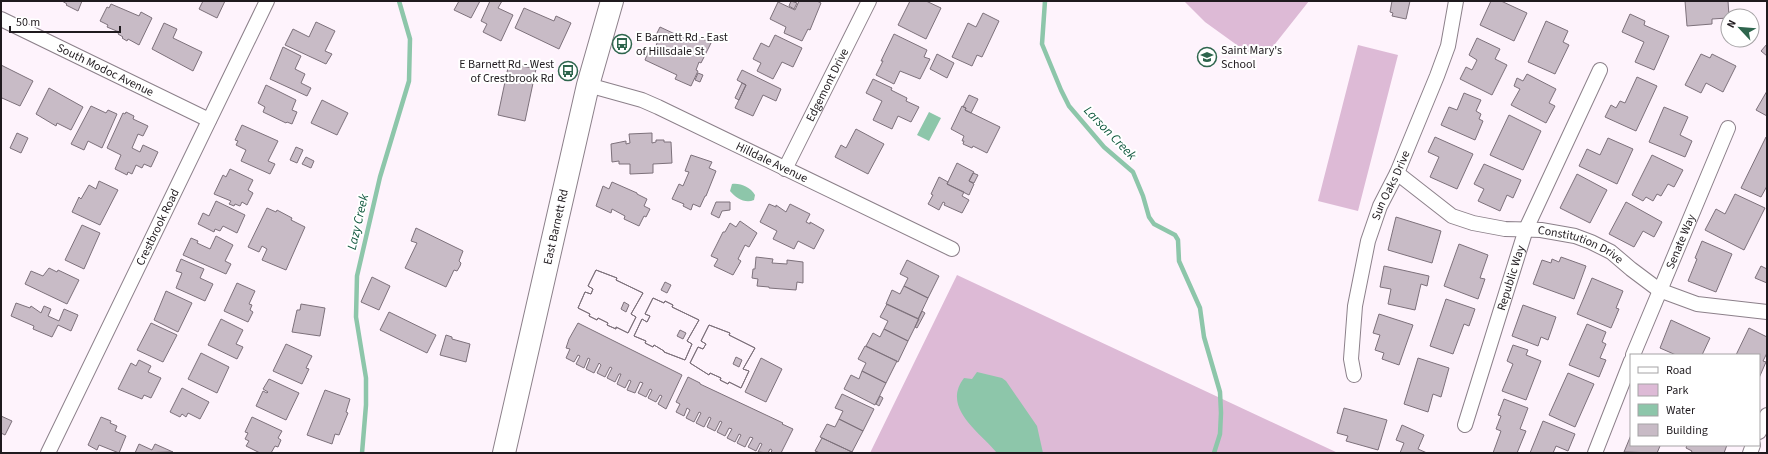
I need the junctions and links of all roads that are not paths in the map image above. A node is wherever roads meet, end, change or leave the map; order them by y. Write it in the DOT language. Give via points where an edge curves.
graph roads {
  1 [pos="267,1"];
  2 [pos="869,1"];
  3 [pos="1456,1"];
  4 [pos="609,2"];
  5 [pos="1,19"];
  6 [pos="1600,70"];
  7 [pos="588,85"];
  8 [pos="209,120"];
  9 [pos="1728,128"];
  10 [pos="785,170"];
  11 [pos="1397,173"];
  12 [pos="1526,229"];
  13 [pos="952,249"];
  14 [pos="1659,290"];
  15 [pos="1767,312"];
  16 [pos="1634,354"];
  17 [pos="1630,364"];
  18 [pos="1354,375"];
  19 [pos="1767,415"];
  20 [pos="1465,425"];
  21 [pos="1760,430"];
  22 [pos="48,453"];
  23 [pos="504,453"];
  24 [pos="1595,453"];
  1 -- 8 [label="street, Crestbrook Road"];
  2 -- 10 [label="street, Edgemont Drive"];
  3 -- 11 [label="street, Sun Oaks Drive" via="1448,46"];
  4 -- 7 [label="main road, East Barnett Rd"];
  5 -- 8 [label="street, South Modoc Avenue"];
  6 -- 12 [label="street, Republic Way"];
  7 -- 10 [label="street, Hilldale Avenue" via="642,100"];
  7 -- 23 [label="main road, East Barnett Rd"];
  8 -- 22 [label="street, Crestbrook Road"];
  9 -- 14 [label="street, Senate Way"];
  10 -- 13 [label="street, Hilldale Avenue"];
  11 -- 12 [label="street, Constitution Drive" via="1452,216 1505,230"];
  11 -- 18 [label="street, Sun Oaks Drive" via="1380,206 1362,266 1355,306 1351,358"];
  12 -- 14 [label="street, Constitution Drive" via="1575,236 1591,242 1611,252"];
  12 -- 20 [label="street, Republic Way"];
  14 -- 15 [label="street, Constitution Drive" via="1697,304"];
  14 -- 16 [label="street, Senate Way"];
  17 -- 24 [label="street"];
  19 -- 21 [label="street"];
}
